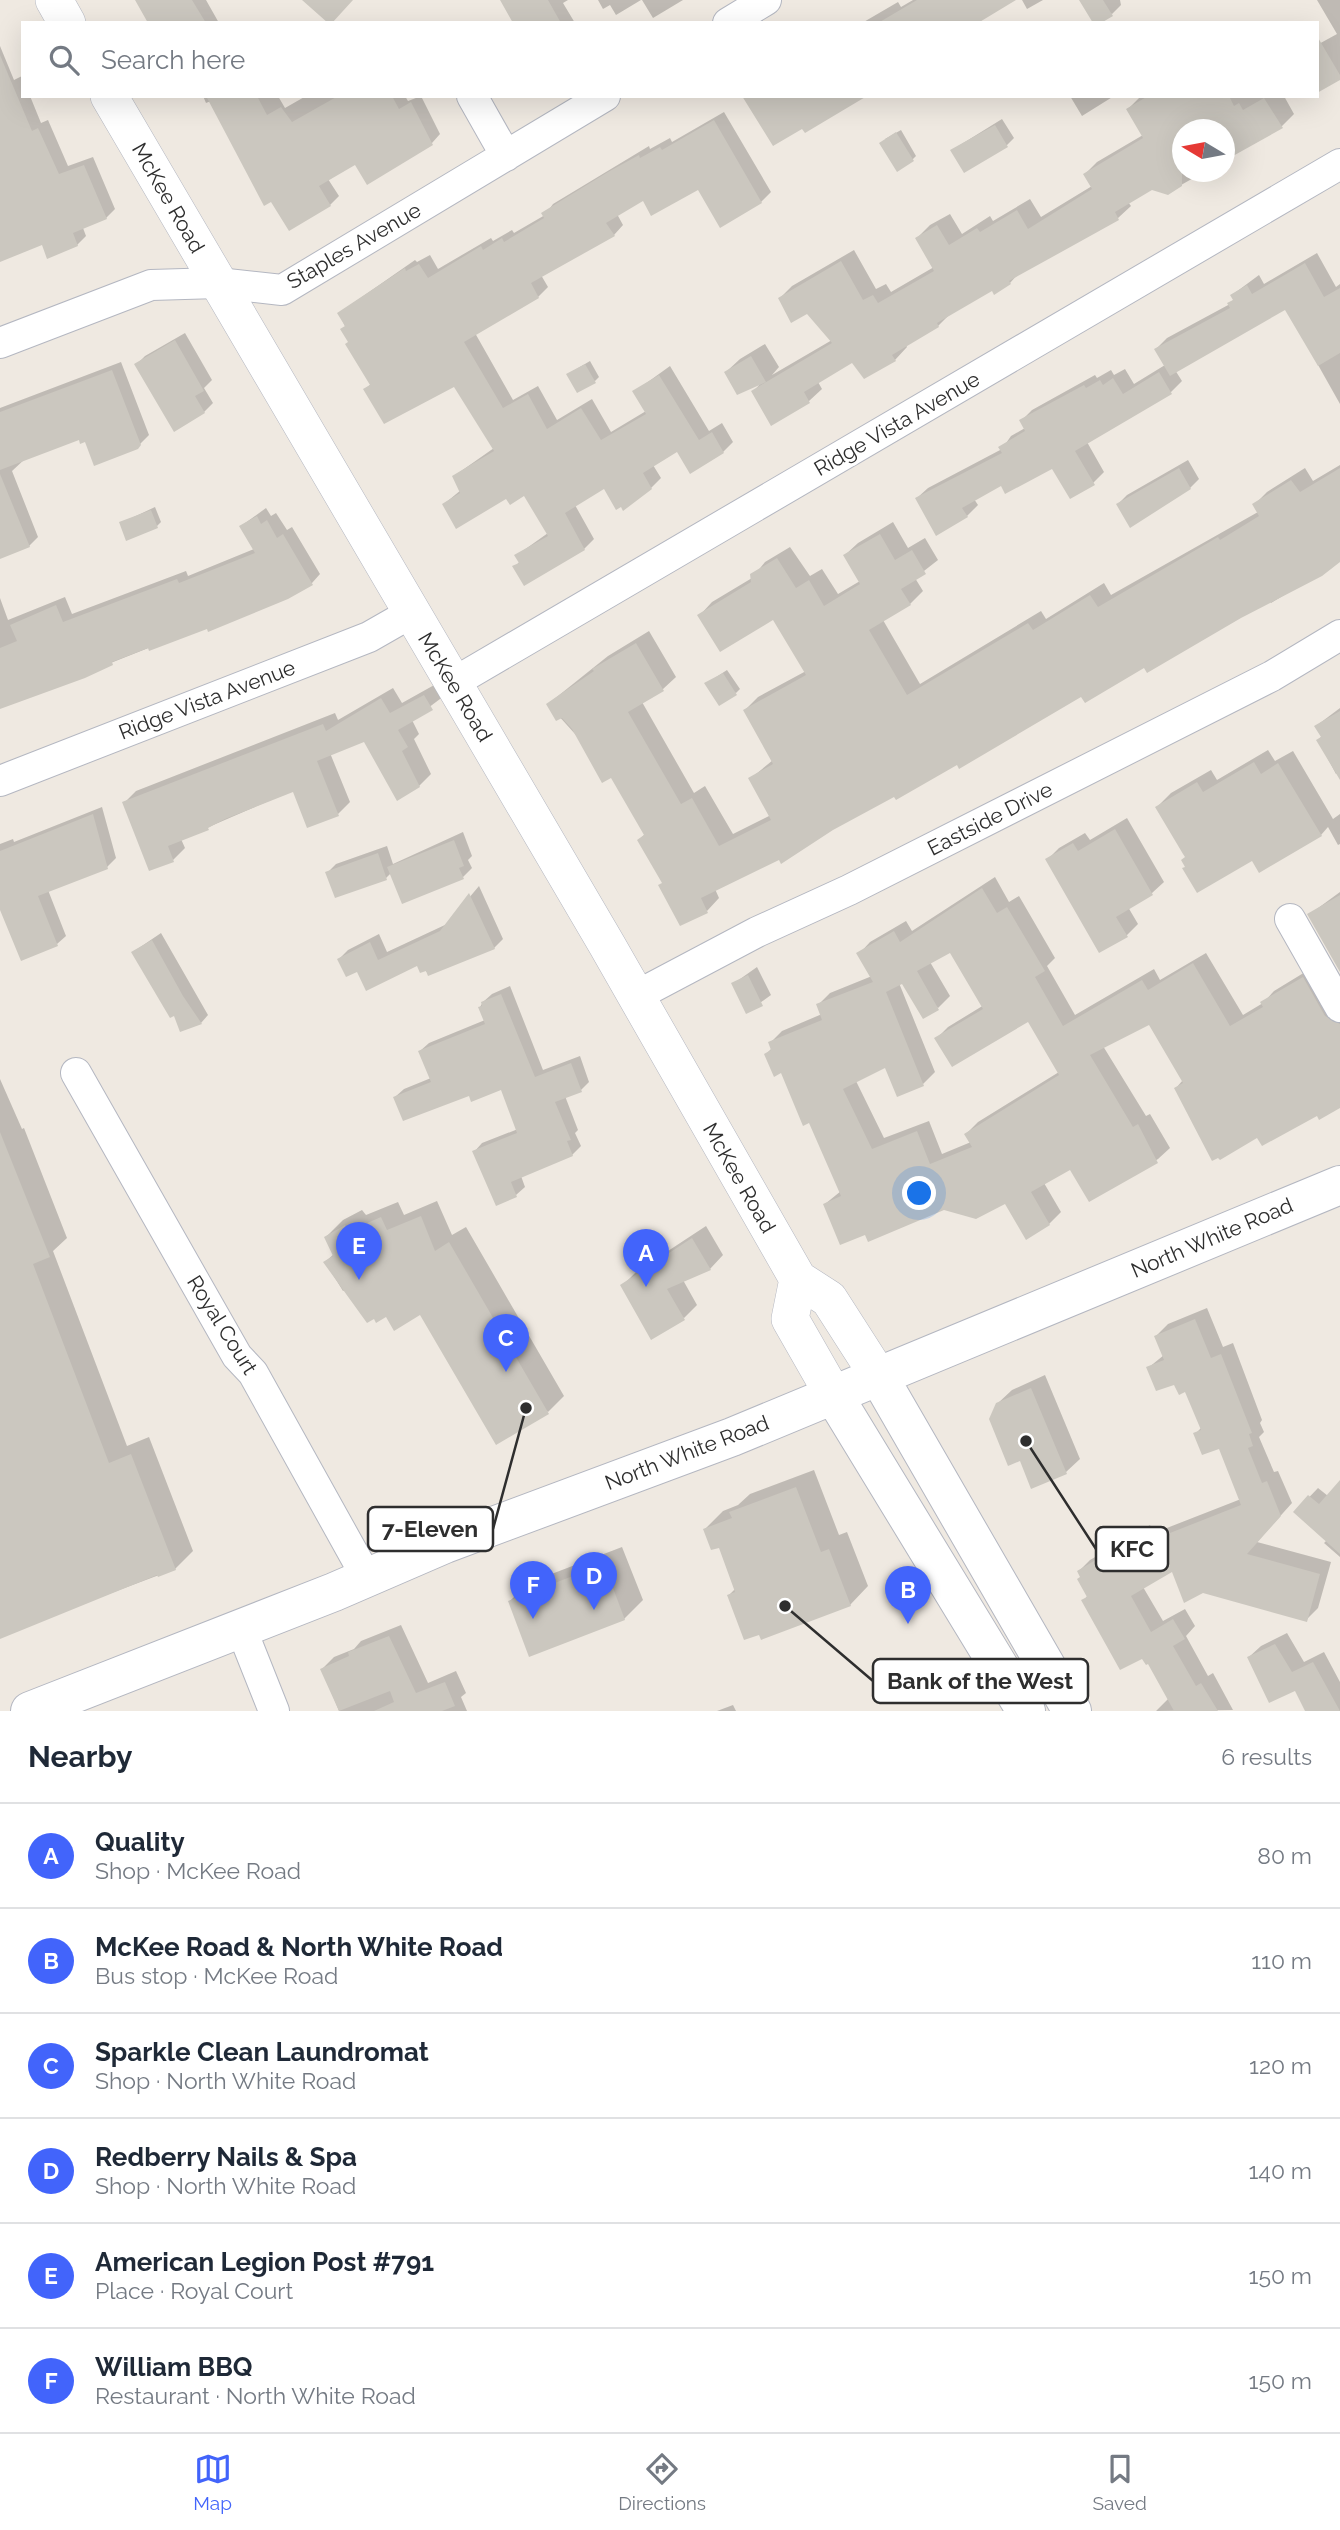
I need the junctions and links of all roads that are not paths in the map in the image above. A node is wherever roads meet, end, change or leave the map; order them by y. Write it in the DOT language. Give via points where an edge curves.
graph roads {
  1 [pos="54,0"];
  2 [pos="759,2"];
  3 [pos="66,21"];
  4 [pos="731,21"];
  5 [pos="110,98"];
  6 [pos="473,98"];
  7 [pos="602,98"];
  8 [pos="506,156"];
  9 [pos="1340,164"];
  10 [pos="218,283"];
  11 [pos="0,343"];
  12 [pos="411,613"];
  13 [pos="1340,635"];
  14 [pos="453,683"];
  15 [pos="0,781"];
  16 [pos="1290,919"];
  17 [pos="636,996"];
  18 [pos="1340,1007"];
  19 [pos="76,1073"];
  20 [pos="1340,1185"];
  21 [pos="798,1279"];
  22 [pos="879,1377"];
  23 [pos="834,1396"];
  24 [pos="367,1578"];
  25 [pos="241,1628"];
  26 [pos="30,1711"];
  27 [pos="274,1711"];
  28 [pos="1026,1711"];
  29 [pos="1072,1711"];
  1 -- 3 [label="street"];
  2 -- 4 [label="street"];
  5 -- 10 [label="street, McKee Road"];
  6 -- 8 [label="street"];
  7 -- 8 [label="street, Staples Avenue"];
  8 -- 10 [label="street, Staples Avenue" via="282,290"];
  9 -- 14 [label="street, Ridge Vista Avenue"];
  10 -- 11 [label="street, Staples Avenue" via="151,285"];
  10 -- 12 [label="street, McKee Road"];
  12 -- 14 [label="street, McKee Road"];
  12 -- 15 [label="street, Ridge Vista Avenue" via="369,637"];
  13 -- 17 [label="street, Eastside Drive" via="1259,682"];
  14 -- 17 [label="street, McKee Road"];
  16 -- 18 [label="street"];
  17 -- 21 [label="street, McKee Road"];
  19 -- 24 [label="street, Royal Court" via="237,1356 260,1385"];
  20 -- 22 [label="main road, North White Road"];
  21 -- 22 [label="street, McKee Road" via="829,1299"];
  21 -- 23 [label="street" via="790,1319"];
  22 -- 23 [label="main road, North White Road"];
  22 -- 29 [label="main road, McKee Road"];
  23 -- 24 [label="main road, North White Road"];
  23 -- 28 [label="main road"];
  24 -- 25 [label="main road, North White Road"];
  25 -- 26 [label="main road, North White Road"];
  25 -- 27 [label="street"];
}
